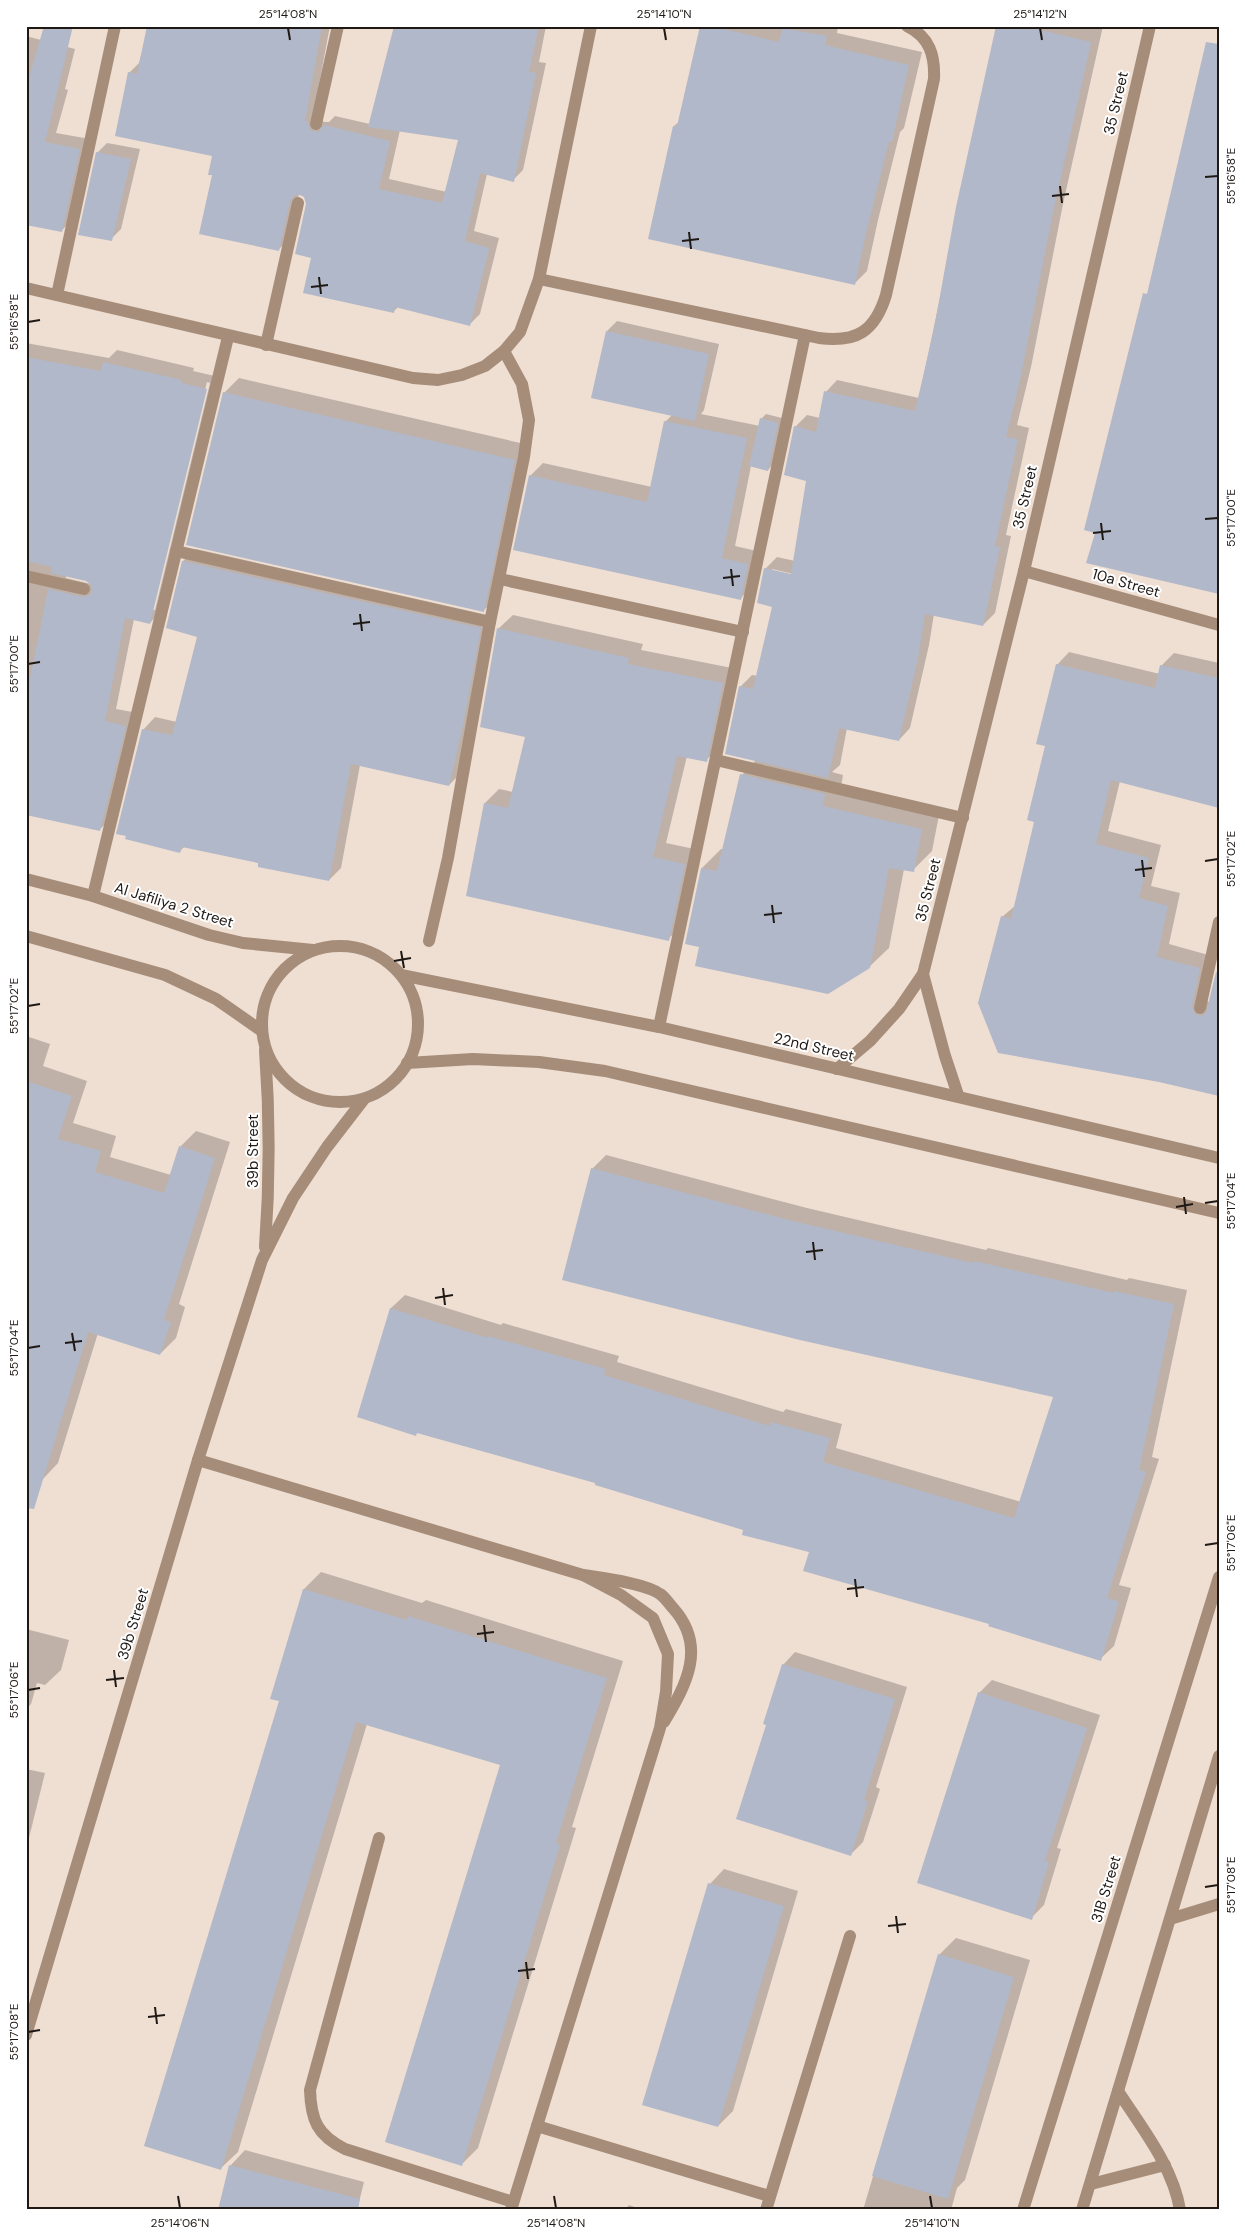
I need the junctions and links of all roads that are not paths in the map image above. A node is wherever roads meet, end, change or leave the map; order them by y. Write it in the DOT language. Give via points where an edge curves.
graph roads {
  1 [pos="115,26"];
  2 [pos="338,26"];
  3 [pos="591,26"];
  4 [pos="907,26"];
  5 [pos="1150,26"];
  6 [pos="316,124"];
  7 [pos="298,203"];
  8 [pos="539,279"];
  9 [pos="26,288"];
  10 [pos="57,295"];
  11 [pos="805,335"];
  12 [pos="228,336"];
  13 [pos="266,346"];
  14 [pos="504,351"];
  15 [pos="176,551"];
  16 [pos="1024,571"];
  17 [pos="26,576"];
  18 [pos="500,579"];
  19 [pos="84,589"];
  20 [pos="490,622"];
  21 [pos="1219,625"];
  22 [pos="743,632"];
  23 [pos="716,760"];
  24 [pos="963,818"];
  25 [pos="26,880"];
  26 [pos="92,896"];
  27 [pos="1219,922"];
  28 [pos="26,936"];
  29 [pos="429,941"];
  30 [pos="313,950"];
  31 [pos="923,974"];
  32 [pos="401,975"];
  33 [pos="1200,1008"];
  34 [pos="660,1027"];
  35 [pos="262,1031"];
  36 [pos="265,1050"];
  37 [pos="407,1063"];
  38 [pos="837,1069"];
  39 [pos="958,1095"];
  40 [pos="364,1099"];
  41 [pos="1219,1158"];
  42 [pos="1219,1213"];
  43 [pos="265,1252"];
  44 [pos="198,1460"];
  45 [pos="583,1575"];
  46 [pos="1219,1577"];
  47 [pos="660,1728"];
  48 [pos="1219,1756"];
  49 [pos="379,1838"];
  50 [pos="1219,1904"];
  51 [pos="1170,1919"];
  52 [pos="850,1936"];
  53 [pos="26,2035"];
  54 [pos="1118,2091"];
  55 [pos="537,2126"];
  56 [pos="1165,2166"];
  57 [pos="1090,2184"];
  58 [pos="769,2196"];
  59 [pos="512,2206"];
  60 [pos="766,2210"];
  61 [pos="1023,2210"];
  62 [pos="1082,2210"];
  63 [pos="1180,2210"];
  1 -- 10 [label="street"];
  2 -- 6 [label="street"];
  3 -- 8 [label="street"];
  4 -- 11 [label="street" via="916,30 929,44 935,61 934,79 881,312 871,327 855,336 837,341"];
  5 -- 16 [label="street, 35 Street"];
  7 -- 13 [label="street"];
  8 -- 11 [label="street"];
  8 -- 14 [label="street" via="520,332"];
  9 -- 10 [label="street"];
  10 -- 12 [label="street"];
  11 -- 22 [label="street"];
  12 -- 13 [label="street"];
  12 -- 15 [label="street"];
  13 -- 14 [label="street" via="413,378 438,380 462,376 485,366"];
  14 -- 18 [label="street" via="522,384 529,420"];
  15 -- 20 [label="street"];
  15 -- 26 [label="street"];
  16 -- 21 [label="street, 10a Street"];
  16 -- 24 [label="street, 35 Street"];
  17 -- 19 [label="street"];
  18 -- 20 [label="street"];
  18 -- 22 [label="street"];
  20 -- 29 [label="street" via="448,858"];
  22 -- 23 [label="street"];
  23 -- 24 [label="street"];
  23 -- 34 [label="street"];
  24 -- 31 [label="street, 35 Street"];
  25 -- 26 [label="street, Al Jafiliya 2 Street"];
  26 -- 30 [label="street, Al Jafiliya 2 Street" via="209,935 243,943"];
  27 -- 33 [label="street"];
  28 -- 35 [label="street" via="165,975 216,998"];
  30 -- 32 [label="street" via="336,945 361,948 382,957"];
  30 -- 35 [label="street" via="290,963 273,982 264,1006"];
  31 -- 38 [label="street, 35 Street" via="899,1010"];
  31 -- 39 [label="street, 35 Street" via="944,1056"];
  32 -- 34 [label="street, 22nd Street"];
  32 -- 37 [label="street" via="413,995 418,1018 416,1042"];
  34 -- 38 [label="street, 22nd Street"];
  35 -- 36 [label="street"];
  36 -- 40 [label="street" via="288,1083 305,1094 324,1101"];
  36 -- 43 [label="street, 39b Street" via="270,1126"];
  37 -- 40 [label="street" via="389,1085"];
  37 -- 42 [label="street" via="473,1059 539,1062 605,1071"];
  38 -- 39 [label="street, 22nd Street"];
  39 -- 41 [label="street, 22nd Street"];
  40 -- 43 [label="street, 39b Street" via="298,1190"];
  43 -- 44 [label="street, 39b Street"];
  44 -- 45 [label="street"];
  44 -- 53 [label="street, 39b Street"];
  45 -- 47 [label="street" via="621,1594 653,1618 668,1654"];
  45 -- 47 [label="street" via="625,1582 660,1593 684,1621 692,1658 682,1693"];
  46 -- 61 [label="street, 31B Street"];
  47 -- 55 [label="street"];
  48 -- 51 [label="street"];
  49 -- 59 [label="street" via="310,2090 310,2109 317,2126 329,2141 344,2149 474,2188"];
  50 -- 51 [label="street"];
  51 -- 54 [label="street"];
  52 -- 58 [label="street"];
  54 -- 56 [label="street"];
  54 -- 57 [label="street"];
  55 -- 58 [label="street"];
  55 -- 59 [label="street"];
  56 -- 57 [label="street"];
  56 -- 63 [label="street" via="1178,2193"];
  57 -- 62 [label="street"];
  58 -- 60 [label="street"];
}
